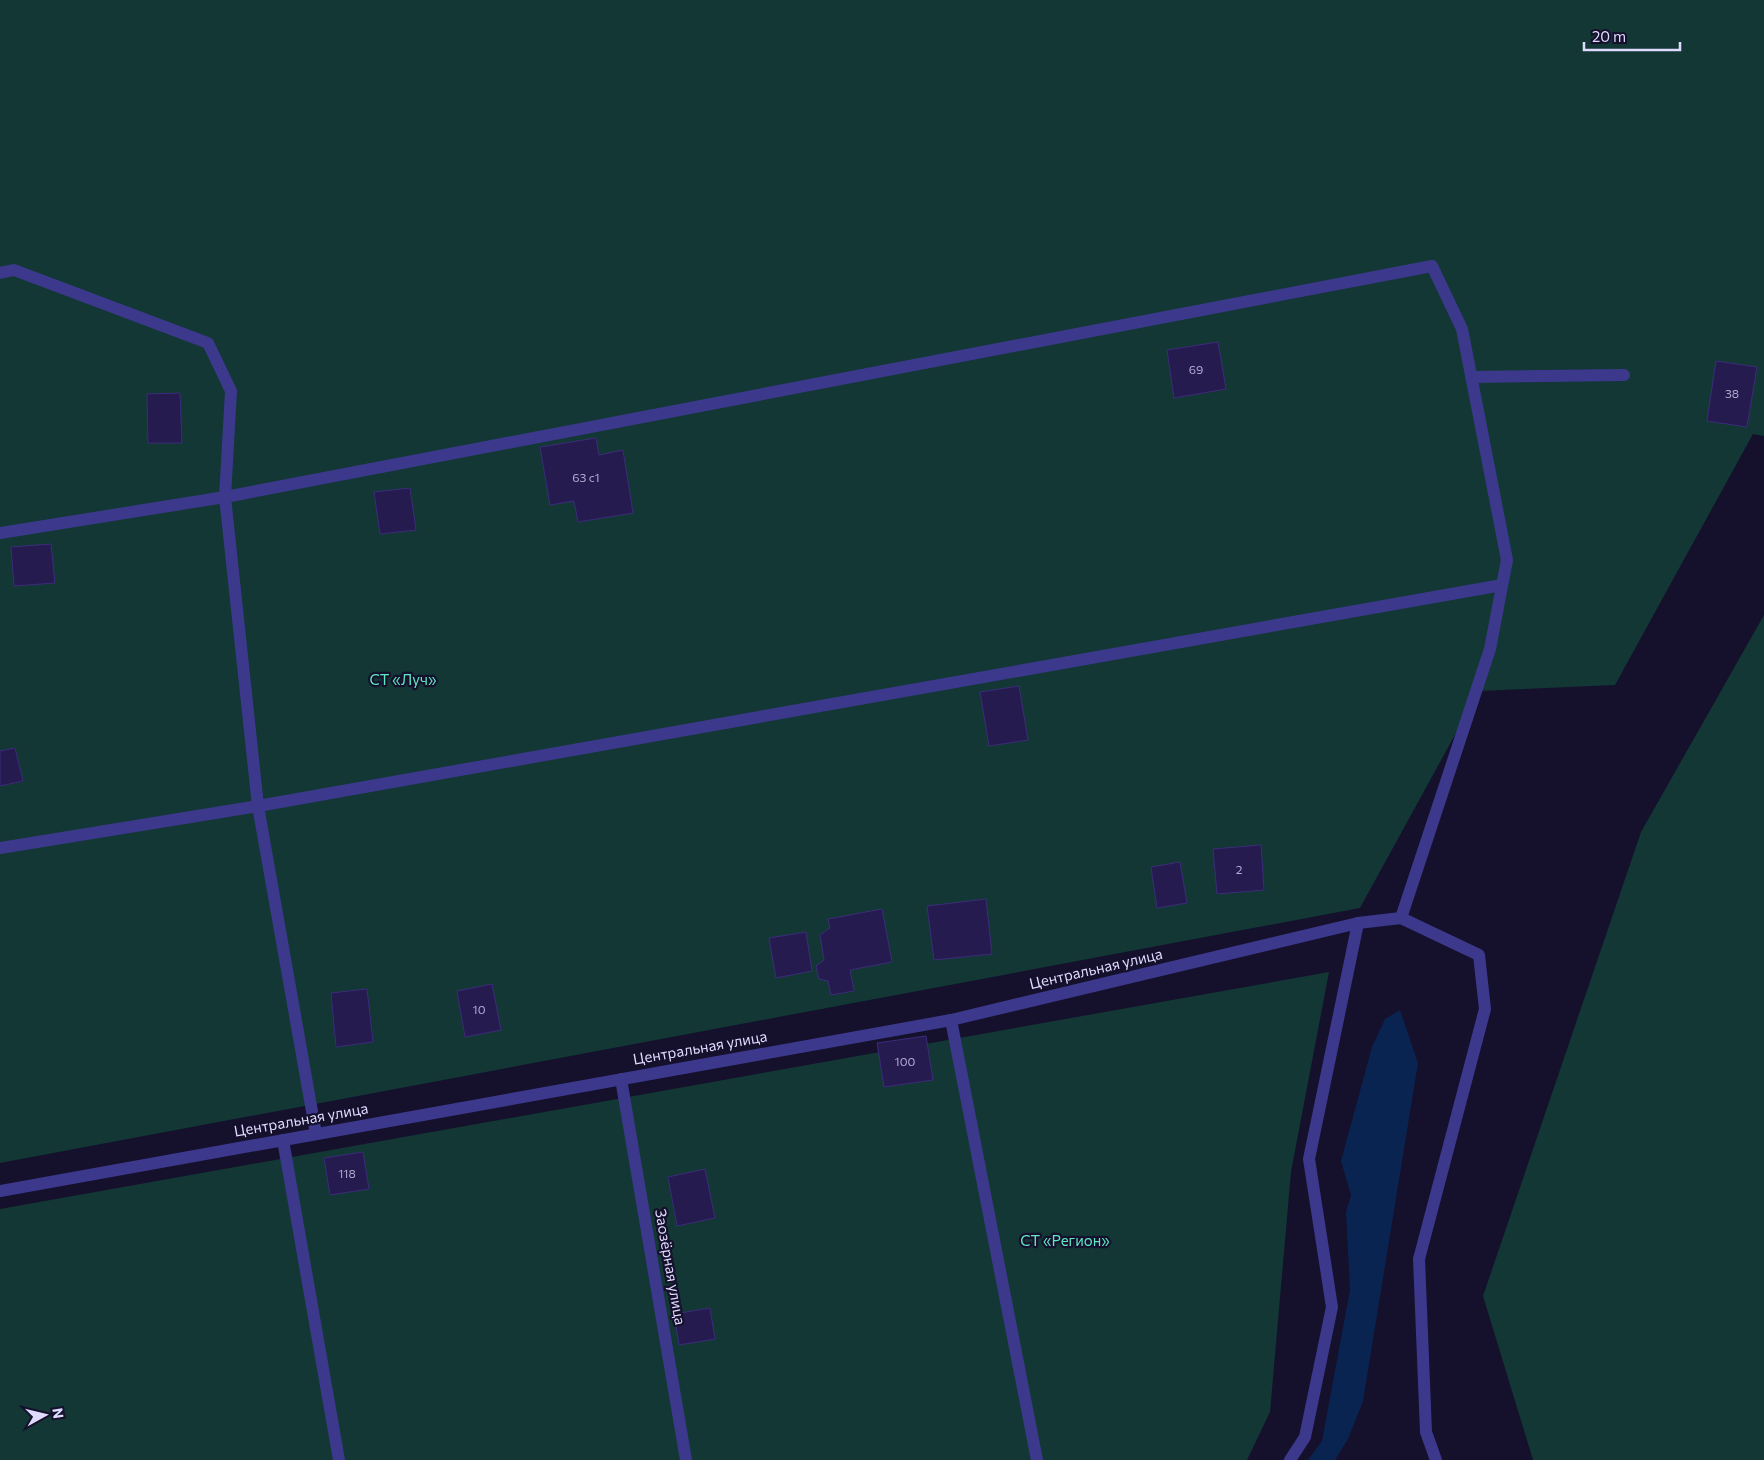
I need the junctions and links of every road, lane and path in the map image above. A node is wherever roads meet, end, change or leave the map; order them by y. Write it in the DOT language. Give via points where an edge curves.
graph roads {
  1 [pos="0,273"];
  2 [pos="1624,375"];
  3 [pos="1471,377"];
  4 [pos="225,497"];
  5 [pos="0,533"];
  6 [pos="1502,585"];
  7 [pos="258,806"];
  8 [pos="0,848"];
  9 [pos="1401,918"];
  10 [pos="1358,923"];
  11 [pos="951,1020"];
  12 [pos="621,1079"];
  13 [pos="316,1134"];
  14 [pos="283,1140"];
  15 [pos="0,1191"];
  16 [pos="339,1460"];
  17 [pos="686,1460"];
  18 [pos="1037,1460"];
  19 [pos="1290,1460"];
  20 [pos="1436,1460"];
  1 -- 4 [label="street" via="14,270 208,343 231,391"];
  2 -- 3 [label="street"];
  3 -- 4 [label="street" via="1462,330 1432,266"];
  3 -- 6 [label="street" via="1507,560"];
  4 -- 5 [label="street"];
  4 -- 7 [label="street"];
  6 -- 7 [label="street"];
  6 -- 9 [label="street" via="1490,649"];
  7 -- 8 [label="street"];
  7 -- 13 [label="street"];
  9 -- 10 [label="street, Центральная улица"];
  9 -- 20 [label="street" via="1479,955 1485,1009 1419,1259 1426,1432"];
  10 -- 11 [label="street, Центральная улица"];
  10 -- 19 [label="street" via="1309,1158 1332,1306 1305,1437"];
  11 -- 12 [label="street, Центральная улица"];
  11 -- 18 [label="street"];
  12 -- 13 [label="street, Центральная улица"];
  12 -- 17 [label="street, Заозёрная улица"];
  13 -- 14 [label="street, Центральная улица"];
  14 -- 15 [label="street, Центральная улица"];
  14 -- 16 [label="street"];
}
